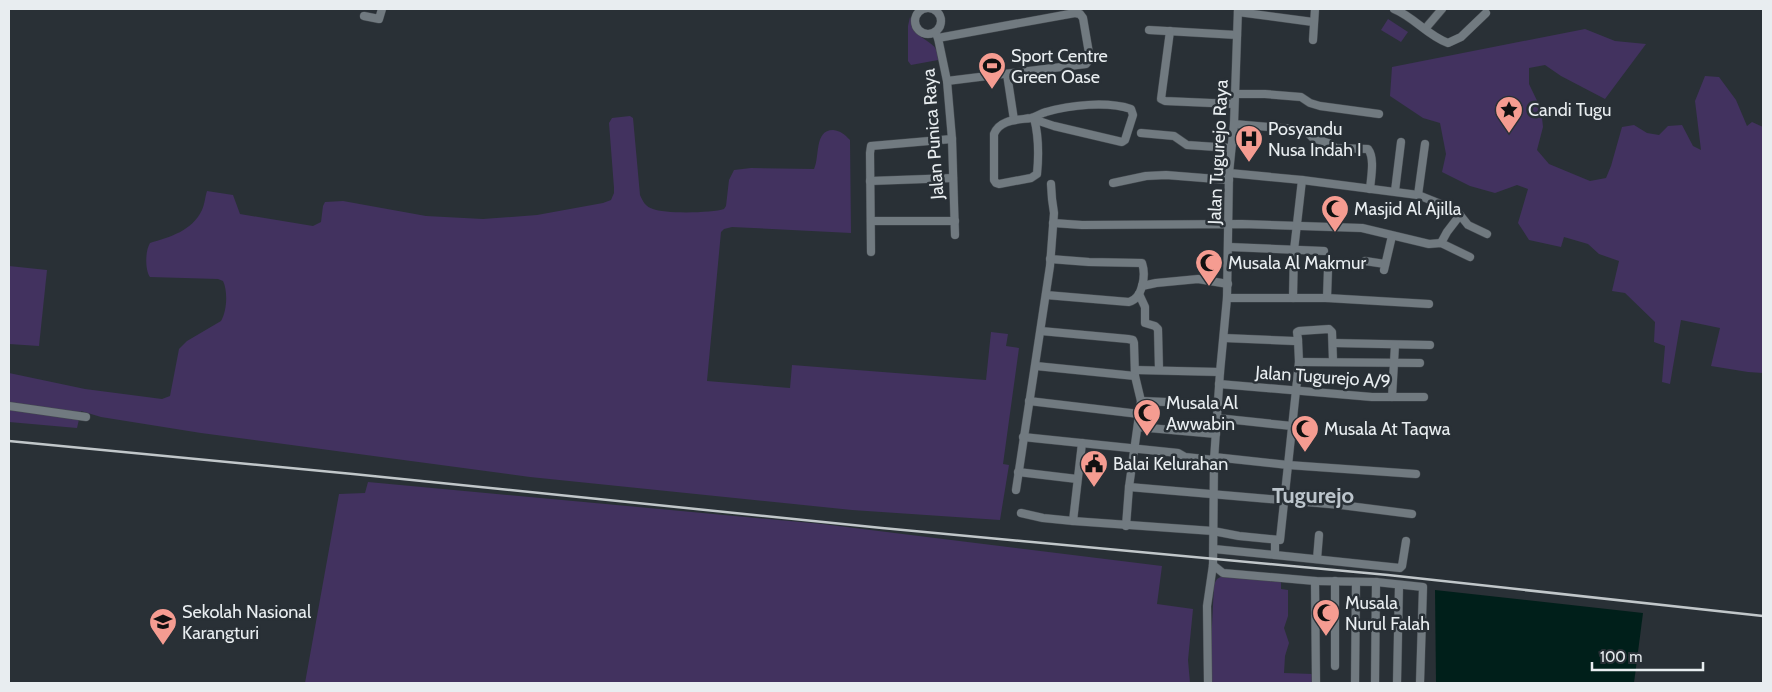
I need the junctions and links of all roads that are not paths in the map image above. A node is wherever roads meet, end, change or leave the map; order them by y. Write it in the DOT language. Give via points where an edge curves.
graph roads {
  1 [pos="382,9"];
  2 [pos="1315,9"];
  3 [pos="1394,9"];
  4 [pos="1442,9"];
  5 [pos="920,10"];
  6 [pos="1238,10"];
  7 [pos="1407,11"];
  8 [pos="1486,13"];
  9 [pos="364,16"];
  10 [pos="1313,22"];
  11 [pos="1424,29"];
  12 [pos="1148,30"];
  13 [pos="1170,31"];
  14 [pos="936,35"];
  15 [pos="1237,35"];
  16 [pos="1313,40"];
  17 [pos="1009,74"];
  18 [pos="947,81"];
  19 [pos="1235,94"];
  20 [pos="1234,104"];
  21 [pos="1379,114"];
  22 [pos="1034,118"];
  23 [pos="1016,119"];
  24 [pos="1234,124"];
  25 [pos="1141,133"];
  26 [pos="952,139"];
  27 [pos="1401,142"];
  28 [pos="1426,144"];
  29 [pos="1231,148"];
  30 [pos="1229,176"];
  31 [pos="953,178"];
  32 [pos="1302,180"];
  33 [pos="870,181"];
  34 [pos="1051,184"];
  35 [pos="1113,184"];
  36 [pos="1370,189"];
  37 [pos="1395,192"];
  38 [pos="1418,195"];
  39 [pos="1460,215"];
  40 [pos="871,221"];
  41 [pos="955,221"];
  42 [pos="1053,223"];
  43 [pos="1229,224"];
  44 [pos="1297,225"];
  45 [pos="1487,234"];
  46 [pos="955,235"];
  47 [pos="1392,236"];
  48 [pos="1441,243"];
  49 [pos="1229,247"];
  50 [pos="1294,250"];
  51 [pos="1324,251"];
  52 [pos="871,252"];
  53 [pos="1470,257"];
  54 [pos="1050,259"];
  55 [pos="1365,260"];
  56 [pos="1328,269"];
  57 [pos="1228,284"];
  58 [pos="1140,290"];
  59 [pos="1046,295"];
  60 [pos="1227,298"];
  61 [pos="1293,298"];
  62 [pos="1327,298"];
  63 [pos="1429,304"];
  64 [pos="1041,331"];
  65 [pos="1224,338"];
  66 [pos="1298,340"];
  67 [pos="1333,343"];
  68 [pos="1395,344"];
  69 [pos="1430,345"];
  70 [pos="1333,361"];
  71 [pos="1298,362"];
  72 [pos="1394,362"];
  73 [pos="1420,363"];
  74 [pos="1036,366"];
  75 [pos="1159,370"];
  76 [pos="1220,372"];
  77 [pos="1135,373"];
  78 [pos="1219,384"];
  79 [pos="1295,392"];
  80 [pos="1392,397"];
  81 [pos="1424,397"];
  82 [pos="1029,401"];
  83 [pos="1141,401"];
  84 [pos="1218,404"];
  85 [pos="9,406"];
  86 [pos="1139,414"];
  87 [pos="86,417"];
  88 [pos="1217,418"];
  89 [pos="1292,426"];
  90 [pos="1138,428"];
  91 [pos="1216,434"];
  92 [pos="1023,437"];
  93 [pos="1082,443"];
  94 [pos="1135,448"];
  95 [pos="1214,458"];
  96 [pos="1288,465"];
  97 [pos="1018,472"];
  98 [pos="1416,474"];
  99 [pos="1077,478"];
  100 [pos="1130,487"];
  101 [pos="1016,490"];
  102 [pos="1214,494"];
  103 [pos="1284,501"];
  104 [pos="1021,513"];
  105 [pos="1412,514"];
  106 [pos="1073,521"];
  107 [pos="1126,526"];
  108 [pos="1213,531"];
  109 [pos="1319,535"];
  110 [pos="1278,540"];
  111 [pos="1406,541"];
  112 [pos="1214,549"];
  113 [pos="1275,555"];
  114 [pos="1317,559"];
  115 [pos="1213,565"];
  116 [pos="1315,581"];
  117 [pos="1335,581"];
  118 [pos="1356,582"];
  119 [pos="1376,582"];
  120 [pos="1399,585"];
  121 [pos="1336,666"];
  122 [pos="1208,683"];
  123 [pos="1316,683"];
  124 [pos="1355,683"];
  125 [pos="1375,683"];
  126 [pos="1397,683"];
  127 [pos="1420,683"];
  1 -- 9 [label="street" via="380,19"];
  2 -- 10 [label="street"];
  3 -- 7 [label="street"];
  4 -- 11 [label="street"];
  5 -- 14 [label="street" via="915,19 917,28 925,34"];
  5 -- 14 [label="street" via="930,9 938,14 940,24"];
  6 -- 10 [label="street"];
  6 -- 15 [label="street, Jalan Tugurejo Raya"];
  7 -- 11 [label="street"];
  8 -- 11 [label="street" via="1452,42 1446,42"];
  10 -- 16 [label="street"];
  12 -- 13 [label="street"];
  13 -- 15 [label="street"];
  13 -- 20 [label="street" via="1160,97 1164,101"];
  14 -- 17 [label="street" via="1080,14 1090,59 1086,64"];
  14 -- 18 [label="street, Jalan Punica Raya"];
  15 -- 19 [label="street, Jalan Tugurejo Raya"];
  17 -- 18 [label="street"];
  17 -- 23 [label="street"];
  18 -- 26 [label="street, Jalan Punica Raya"];
  19 -- 20 [label="street, Jalan Tugurejo Raya"];
  19 -- 21 [label="street" via="1301,97 1320,106"];
  20 -- 24 [label="street, Jalan Tugurejo Raya"];
  22 -- 22 [label="street" via="1122,142 1133,115 1131,109 1106,104 1058,109"];
  22 -- 23 [label="street"];
  22 -- 23 [label="street" via="1039,146 1037,174 999,184 994,180 994,134 1000,125"];
  24 -- 29 [label="street, Jalan Tugurejo Raya"];
  24 -- 36 [label="street" via="1305,130 1313,138 1335,148 1369,150 1372,160"];
  25 -- 29 [label="street" via="1174,136 1187,144"];
  26 -- 31 [label="street, Jalan Punica Raya"];
  26 -- 33 [label="street" via="871,146"];
  27 -- 37 [label="street"];
  28 -- 38 [label="street"];
  29 -- 30 [label="street, Jalan Tugurejo Raya"];
  30 -- 32 [label="street"];
  30 -- 35 [label="street" via="1146,176"];
  30 -- 43 [label="street, Jalan Tugurejo Raya"];
  31 -- 33 [label="street"];
  31 -- 41 [label="street, Jalan Punica Raya"];
  32 -- 36 [label="street"];
  32 -- 44 [label="street"];
  33 -- 40 [label="street"];
  34 -- 42 [label="street"];
  36 -- 37 [label="street"];
  37 -- 38 [label="street"];
  38 -- 39 [label="street"];
  39 -- 45 [label="street" via="1468,225"];
  39 -- 48 [label="street"];
  40 -- 41 [label="street"];
  40 -- 52 [label="street"];
  41 -- 46 [label="street, Jalan Punica Raya"];
  42 -- 43 [label="street"];
  42 -- 54 [label="street"];
  43 -- 44 [label="street"];
  43 -- 49 [label="street, Jalan Tugurejo Raya"];
  44 -- 47 [label="street" via="1362,228"];
  44 -- 50 [label="street"];
  47 -- 48 [label="street" via="1429,244"];
  47 -- 55 [label="street" via="1384,267"];
  48 -- 53 [label="street"];
  49 -- 50 [label="street"];
  49 -- 57 [label="street, Jalan Tugurejo Raya"];
  50 -- 51 [label="street"];
  50 -- 61 [label="street"];
  54 -- 58 [label="street" via="1142,264"];
  54 -- 59 [label="street"];
  56 -- 62 [label="street"];
  57 -- 58 [label="street" via="1198,279 1156,283"];
  57 -- 60 [label="street, Jalan Tugurejo Raya"];
  58 -- 59 [label="street" via="1135,300 1129,302"];
  58 -- 75 [label="street" via="1145,323 1158,329"];
  59 -- 64 [label="street"];
  60 -- 61 [label="street"];
  60 -- 65 [label="street, Jalan Tugurejo Raya"];
  61 -- 62 [label="street"];
  62 -- 63 [label="street"];
  64 -- 74 [label="street"];
  64 -- 77 [label="street" via="1133,340"];
  65 -- 66 [label="street"];
  65 -- 76 [label="street, Jalan Tugurejo Raya"];
  66 -- 67 [label="street" via="1299,330 1330,329"];
  66 -- 71 [label="street"];
  67 -- 68 [label="street"];
  67 -- 70 [label="street"];
  68 -- 69 [label="street"];
  68 -- 72 [label="street"];
  70 -- 71 [label="street"];
  70 -- 72 [label="street"];
  71 -- 79 [label="street"];
  72 -- 73 [label="street"];
  72 -- 80 [label="street"];
  74 -- 77 [label="street"];
  74 -- 82 [label="street"];
  75 -- 76 [label="street"];
  75 -- 77 [label="street"];
  76 -- 78 [label="street, Jalan Tugurejo Raya"];
  77 -- 83 [label="street"];
  78 -- 79 [label="street, Jalan Tugurejo A/9"];
  78 -- 84 [label="street, Jalan Tugurejo Raya"];
  79 -- 80 [label="street, Jalan Tugurejo A/9"];
  79 -- 89 [label="street"];
  80 -- 81 [label="street, Jalan Tugurejo A/9"];
  82 -- 86 [label="street"];
  82 -- 92 [label="street"];
  83 -- 84 [label="street"];
  83 -- 86 [label="street"];
  84 -- 88 [label="street, Jalan Tugurejo Raya"];
  85 -- 87 [label="street"];
  86 -- 90 [label="street"];
  88 -- 89 [label="street"];
  88 -- 91 [label="street, Jalan Tugurejo Raya"];
  89 -- 96 [label="street"];
  90 -- 91 [label="street"];
  90 -- 94 [label="street"];
  91 -- 95 [label="street, Jalan Tugurejo Raya"];
  92 -- 93 [label="street"];
  92 -- 97 [label="street"];
  93 -- 94 [label="street"];
  93 -- 99 [label="street"];
  94 -- 95 [label="street" via="1178,453 1185,457"];
  94 -- 100 [label="street"];
  95 -- 96 [label="street"];
  95 -- 102 [label="street, Jalan Tugurejo Raya"];
  96 -- 98 [label="street"];
  96 -- 103 [label="street"];
  97 -- 99 [label="street"];
  97 -- 101 [label="street"];
  99 -- 106 [label="street"];
  100 -- 102 [label="street"];
  100 -- 107 [label="street"];
  102 -- 103 [label="street"];
  102 -- 108 [label="street, Jalan Tugurejo Raya"];
  103 -- 105 [label="street"];
  103 -- 110 [label="street"];
  104 -- 106 [label="street"];
  106 -- 107 [label="street"];
  107 -- 108 [label="street"];
  108 -- 110 [label="street"];
  108 -- 112 [label="street, Jalan Tugurejo Raya"];
  109 -- 114 [label="street"];
  110 -- 113 [label="street"];
  111 -- 114 [label="street" via="1401,567"];
  112 -- 113 [label="street"];
  112 -- 115 [label="street, Jalan Tugurejo Raya"];
  113 -- 114 [label="street"];
  115 -- 116 [label="street" via="1223,572"];
  115 -- 122 [label="street, Jalan Tugurejo Raya" via="1207,606"];
  116 -- 117 [label="street"];
  116 -- 123 [label="street"];
  117 -- 118 [label="street"];
  117 -- 121 [label="street"];
  118 -- 119 [label="street"];
  118 -- 124 [label="street"];
  119 -- 120 [label="street"];
  119 -- 125 [label="street"];
  120 -- 126 [label="street"];
  120 -- 127 [label="street" via="1423,587"];
}
